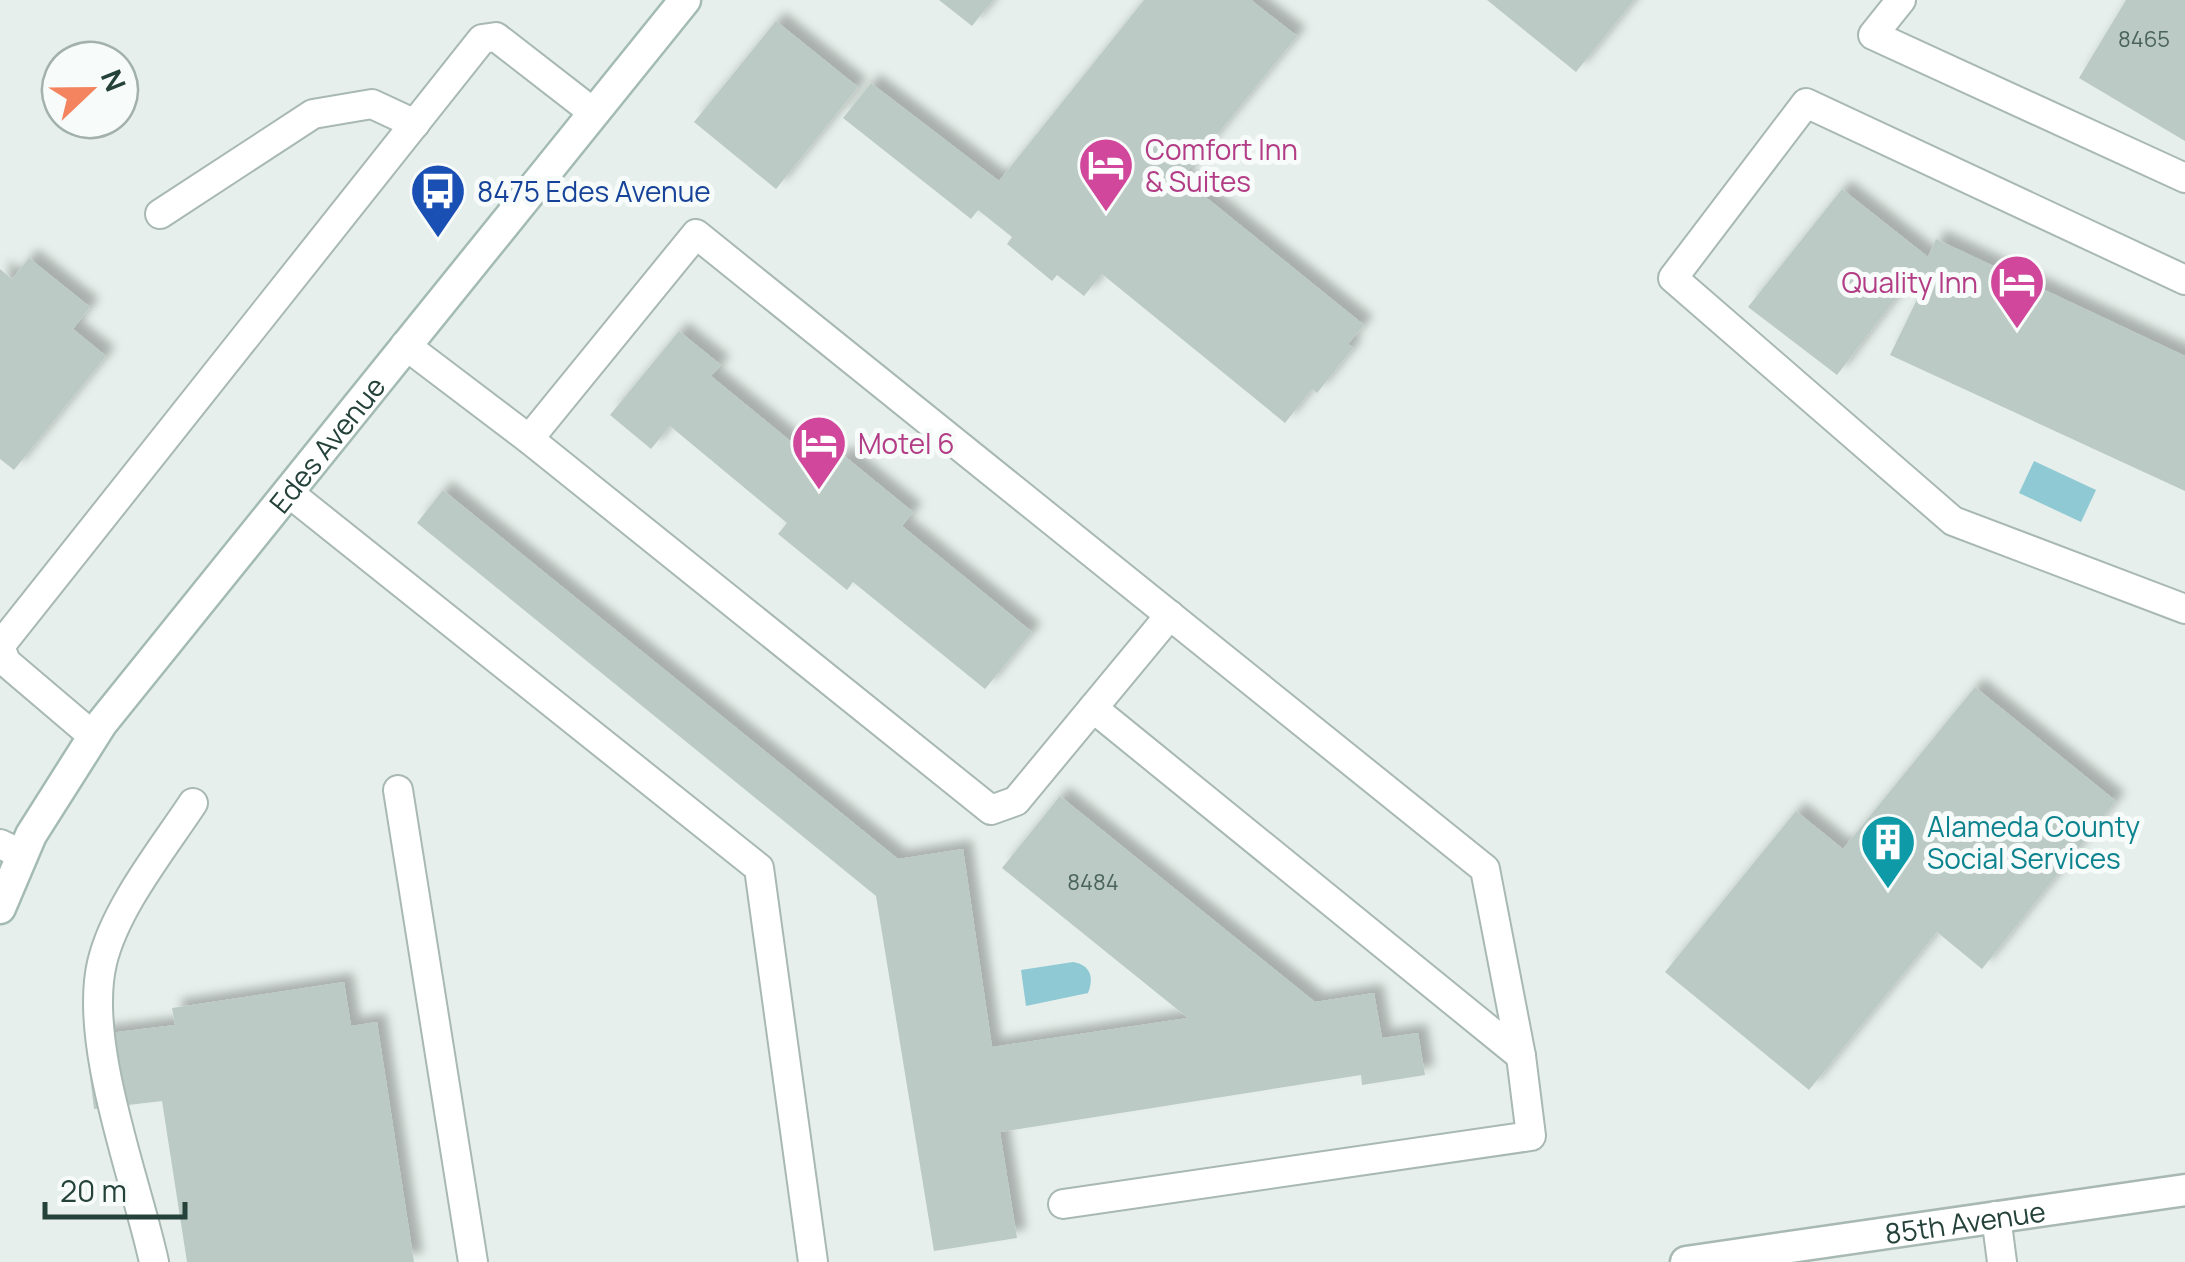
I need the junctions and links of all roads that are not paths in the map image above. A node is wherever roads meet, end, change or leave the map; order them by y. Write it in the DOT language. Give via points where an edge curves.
graph roads {
  1 [pos="685,0"];
  2 [pos="1901,0"];
  3 [pos="594,112"];
  4 [pos="416,124"];
  5 [pos="2185,178"];
  6 [pos="160,214"];
  7 [pos="2185,280"];
  8 [pos="404,345"];
  9 [pos="529,439"];
  10 [pos="288,492"];
  11 [pos="2185,610"];
  12 [pos="1170,616"];
  13 [pos="1093,708"];
  14 [pos="94,736"];
  15 [pos="398,790"];
  16 [pos="192,803"];
  17 [pos="11,849"];
  18 [pos="0,908"];
  19 [pos="1521,1056"];
  20 [pos="2185,1190"];
  21 [pos="1064,1204"];
  22 [pos="1996,1216"];
  23 [pos="154,1262"];
  24 [pos="473,1262"];
  25 [pos="814,1262"];
  26 [pos="1686,1262"];
  27 [pos="2002,1262"];
  1 -- 3 [label="street, Edes Avenue"];
  2 -- 5 [label="lane" via="1873,34"];
  3 -- 4 [label="lane" via="496,36 482,39"];
  3 -- 8 [label="street, Edes Avenue"];
  4 -- 6 [label="lane" via="372,104 313,114"];
  4 -- 14 [label="lane" via="0,646 6,662"];
  7 -- 11 [label="lane" via="1806,103 1673,278 1953,522"];
  8 -- 9 [label="lane"];
  8 -- 10 [label="street, Edes Avenue"];
  9 -- 12 [label="lane" via="696,234"];
  9 -- 13 [label="lane" via="991,810 1016,801"];
  10 -- 14 [label="street, Edes Avenue"];
  10 -- 25 [label="lane" via="760,868"];
  12 -- 13 [label="lane"];
  12 -- 19 [label="lane" via="1485,869"];
  13 -- 19 [label="lane"];
  14 -- 17 [label="street, Edes Avenue" via="31,834"];
  15 -- 24 [label="lane"];
  16 -- 23 [label="lane" via="128,904 102,961 98,1003 114,1110"];
  17 -- 18 [label="street, Edes Avenue"];
  19 -- 21 [label="lane" via="1531,1136"];
  20 -- 22 [label="street, 85th Avenue"];
  22 -- 26 [label="street, 85th Avenue"];
  22 -- 27 [label="lane"];
}
